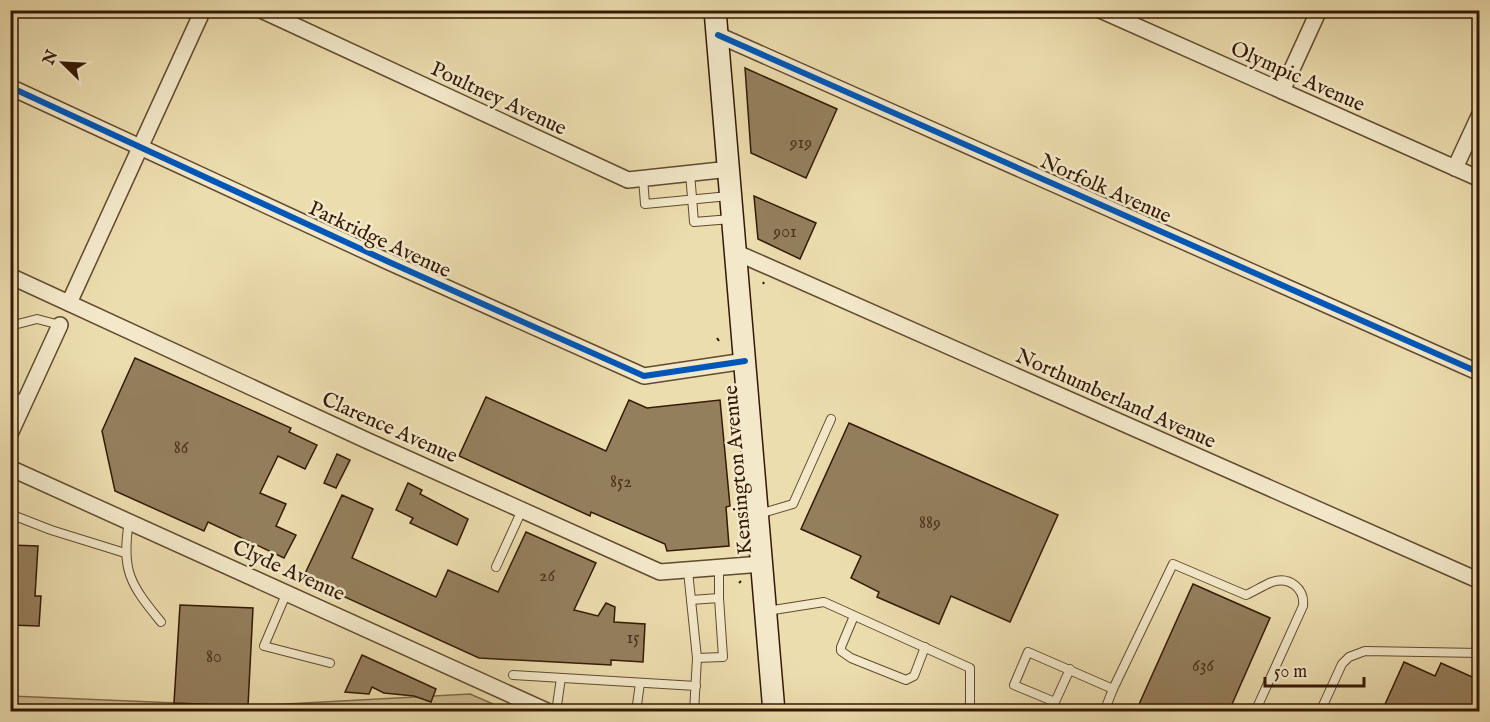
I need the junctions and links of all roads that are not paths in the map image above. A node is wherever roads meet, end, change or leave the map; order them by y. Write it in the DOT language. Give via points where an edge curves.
graph roads {
  1 [pos="203,10"];
  2 [pos="261,10"];
  3 [pos="716,10"];
  4 [pos="1319,10"];
  5 [pos="1108,12"];
  6 [pos="718,35"];
  7 [pos="10,87"];
  8 [pos="1282,91"];
  9 [pos="1479,114"];
  10 [pos="140,147"];
  11 [pos="1455,168"];
  12 [pos="730,169"];
  13 [pos="690,173"];
  14 [pos="643,178"];
  15 [pos="1479,179"];
  16 [pos="732,196"];
  17 [pos="692,200"];
  18 [pos="733,219"];
  19 [pos="735,252"];
  20 [pos="10,276"];
  21 [pos="69,303"];
  22 [pos="60,325"];
  23 [pos="10,327"];
  24 [pos="745,361"];
  25 [pos="1479,373"];
  26 [pos="10,396"];
  27 [pos="26,402"];
  28 [pos="831,419"];
  29 [pos="10,434"];
  30 [pos="10,468"];
  31 [pos="522,510"];
  32 [pos="10,514"];
  33 [pos="758,514"];
  34 [pos="129,521"];
  35 [pos="125,553"];
  36 [pos="762,564"];
  37 [pos="496,567"];
  38 [pos="718,568"];
  39 [pos="688,571"];
  40 [pos="1479,581"];
  41 [pos="287,592"];
  42 [pos="719,598"];
  43 [pos="691,600"];
  44 [pos="766,611"];
  45 [pos="854,616"];
  46 [pos="161,622"];
  47 [pos="925,647"];
  48 [pos="1479,653"];
  49 [pos="697,658"];
  50 [pos="330,663"];
  51 [pos="1070,669"];
  52 [pos="513,675"];
  53 [pos="561,678"];
  54 [pos="640,683"];
  55 [pos="696,686"];
  56 [pos="1113,688"];
  57 [pos="549,711"];
  58 [pos="556,711"];
  59 [pos="636,711"];
  60 [pos="694,711"];
  61 [pos="774,711"];
  62 [pos="970,711"];
  63 [pos="1104,711"];
  64 [pos="1256,711"];
  65 [pos="1320,711"];
  1 -- 10 [label="street"];
  2 -- 14 [label="street, Poultney Avenue" via="628,180"];
  3 -- 6 [label="street, Kensington Avenue"];
  4 -- 8 [label="street"];
  5 -- 8 [label="street, Olympic Avenue"];
  6 -- 12 [label="street, Kensington Avenue"];
  6 -- 25 [label="street, Norfolk Avenue"];
  7 -- 10 [label="street, Parkridge Avenue"];
  8 -- 11 [label="street, Olympic Avenue"];
  9 -- 11 [label="street"];
  10 -- 21 [label="street"];
  10 -- 24 [label="street, Parkridge Avenue" via="644,376"];
  11 -- 15 [label="street, Olympic Avenue"];
  12 -- 13 [label="street, Poultney Avenue"];
  12 -- 16 [label="street, Kensington Avenue"];
  13 -- 14 [label="street, Poultney Avenue"];
  13 -- 17 [label="lane"];
  14 -- 17 [label="lane" via="645,204"];
  16 -- 17 [label="lane"];
  16 -- 18 [label="street, Kensington Avenue"];
  17 -- 18 [label="lane" via="694,222"];
  18 -- 19 [label="street, Kensington Avenue"];
  19 -- 24 [label="street, Kensington Avenue"];
  19 -- 40 [label="street, Northumberland Avenue"];
  20 -- 21 [label="street, Clarence Avenue"];
  21 -- 31 [label="street, Clarence Avenue"];
  22 -- 23 [label="lane" via="37,319"];
  22 -- 27 [label="street"];
  24 -- 33 [label="street, Kensington Avenue"];
  26 -- 27 [label="lane"];
  27 -- 29 [label="street"];
  28 -- 33 [label="lane" via="793,504"];
  30 -- 34 [label="street, Clyde Avenue"];
  31 -- 37 [label="lane"];
  31 -- 39 [label="street, Clarence Avenue" via="660,572"];
  32 -- 35 [label="lane"];
  33 -- 36 [label="street, Kensington Avenue"];
  34 -- 35 [label="lane"];
  34 -- 41 [label="street, Clyde Avenue"];
  35 -- 46 [label="lane" via="137,593"];
  36 -- 38 [label="street, Clarence Avenue"];
  36 -- 44 [label="street, Kensington Avenue"];
  38 -- 39 [label="street, Clarence Avenue"];
  38 -- 42 [label="lane"];
  39 -- 43 [label="lane"];
  41 -- 50 [label="lane" via="264,646"];
  41 -- 57 [label="street, Clyde Avenue"];
  42 -- 43 [label="lane"];
  42 -- 49 [label="lane" via="723,657"];
  43 -- 49 [label="lane"];
  44 -- 45 [label="lane" via="824,602"];
  44 -- 61 [label="street, Kensington Avenue"];
  45 -- 47 [label="lane"];
  45 -- 47 [label="lane" via="841,647 851,658 906,680 914,676"];
  47 -- 62 [label="lane" via="970,668"];
  48 -- 65 [label="lane" via="1365,651 1342,664"];
  49 -- 55 [label="lane"];
  51 -- 51 [label="lane" via="1028,652 1014,685 1055,702"];
  51 -- 56 [label="lane"];
  52 -- 53 [label="lane"];
  53 -- 54 [label="lane"];
  53 -- 58 [label="lane"];
  54 -- 55 [label="lane"];
  54 -- 59 [label="lane"];
  55 -- 60 [label="lane"];
  56 -- 63 [label="lane"];
  56 -- 64 [label="lane" via="1173,564 1246,595 1285,580 1300,590 1303,606"];
}
